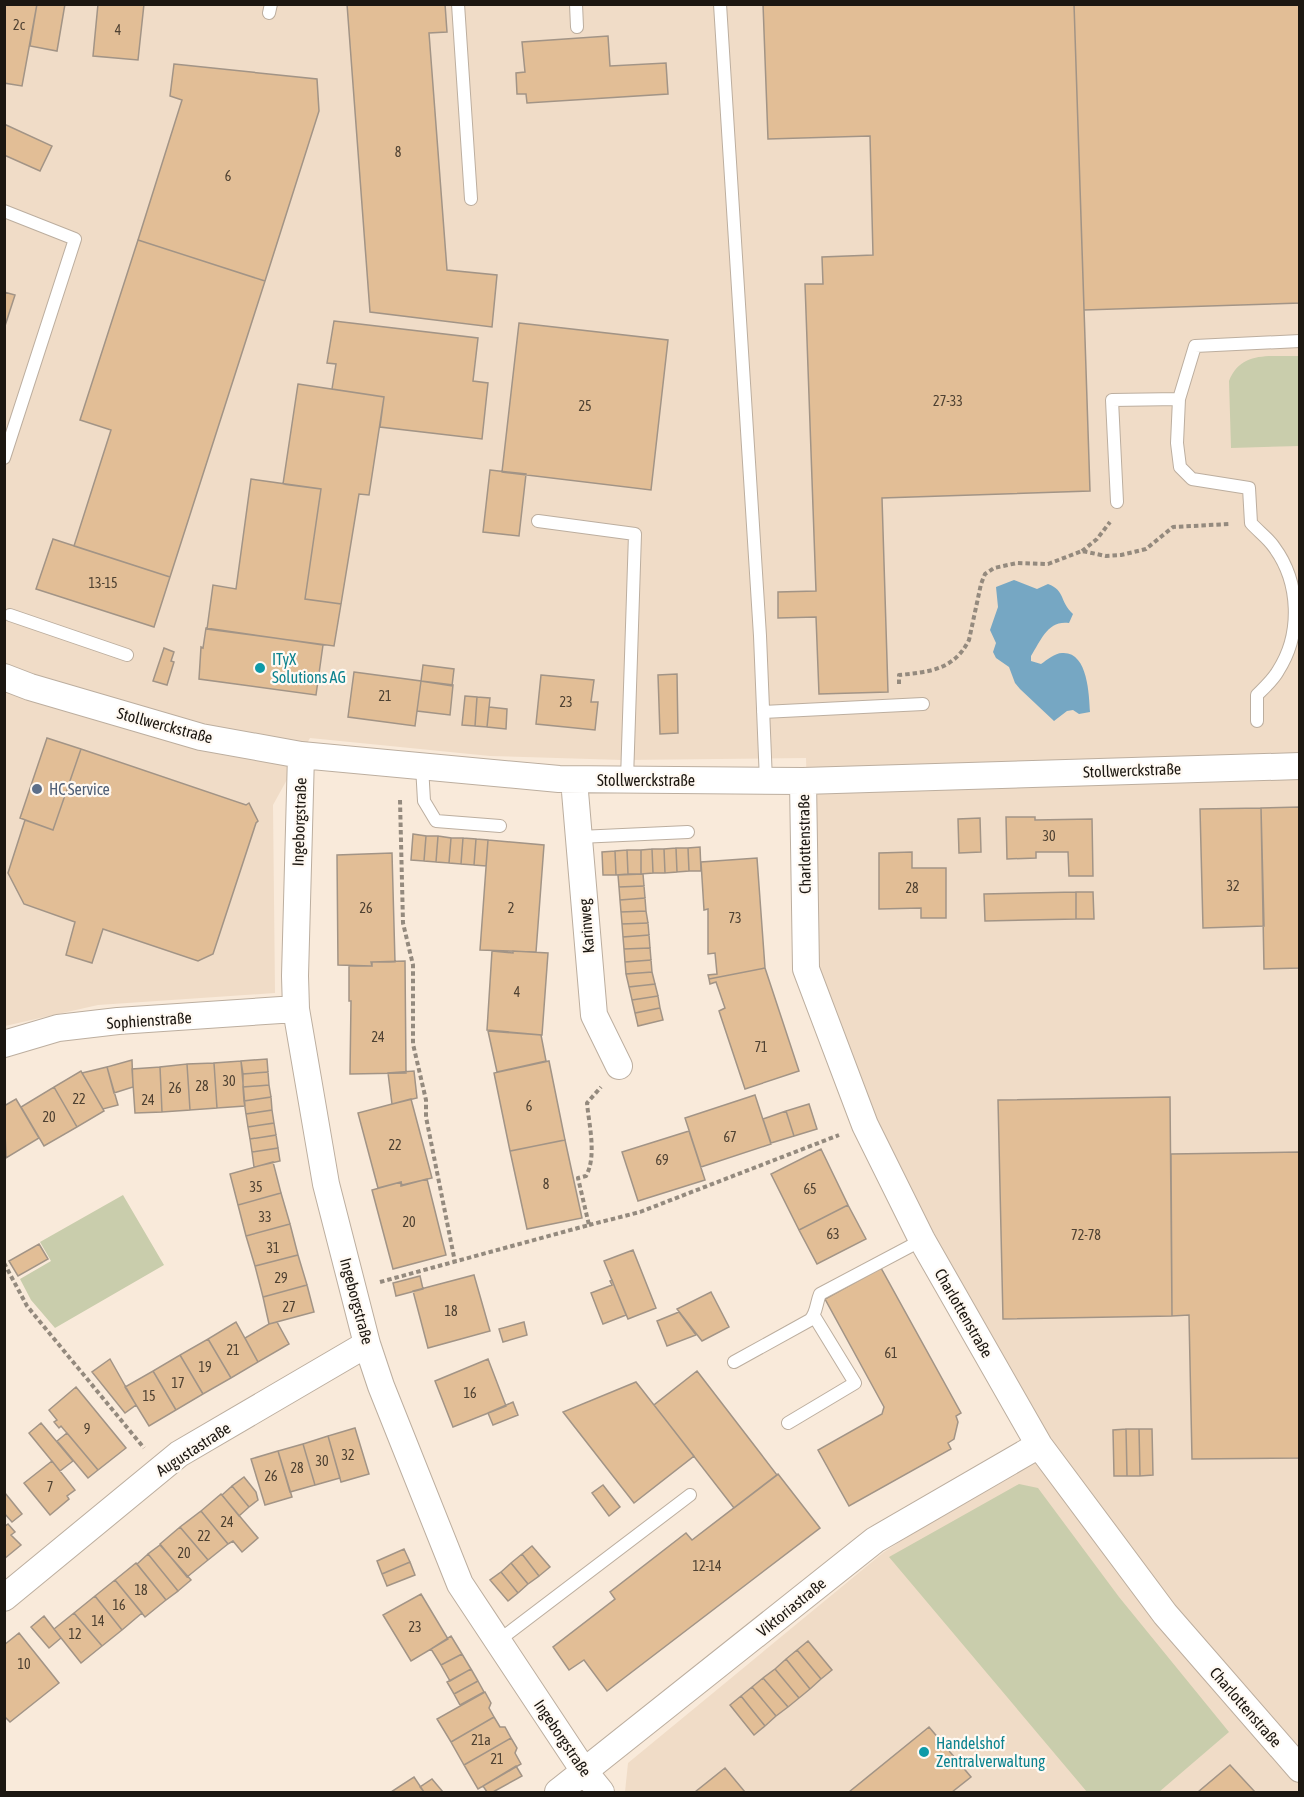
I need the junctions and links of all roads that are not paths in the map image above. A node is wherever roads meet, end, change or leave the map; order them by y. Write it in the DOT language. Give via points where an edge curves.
graph roads {
  1 [pos="458,4"];
  2 [pos="576,4"];
  3 [pos="720,4"];
  4 [pos="577,27"];
  5 [pos="471,199"];
  6 [pos="4,211"];
  7 [pos="1299,341"];
  8 [pos="1179,399"];
  9 [pos="4,458"];
  10 [pos="1117,502"];
  11 [pos="538,521"];
  12 [pos="10,615"];
  13 [pos="127,655"];
  14 [pos="4,678"];
  15 [pos="923,704"];
  16 [pos="764,712"];
  17 [pos="1257,721"];
  18 [pos="301,754"];
  19 [pos="413,766"];
  20 [pos="1299,766"];
  21 [pos="627,779"];
  22 [pos="574,780"];
  23 [pos="766,781"];
  24 [pos="803,781"];
  25 [pos="500,826"];
  26 [pos="688,832"];
  27 [pos="579,837"];
  28 [pos="296,1009"];
  29 [pos="4,1044"];
  30 [pos="619,1066"];
  31 [pos="922,1240"];
  32 [pos="814,1316"];
  33 [pos="367,1344"];
  34 [pos="734,1362"];
  35 [pos="788,1423"];
  36 [pos="1039,1445"];
  37 [pos="690,1495"];
  38 [pos="4,1598"];
  39 [pos="498,1641"];
  40 [pos="1299,1769"];
  41 [pos="584,1771"];
  42 [pos="558,1792"];
  43 [pos="601,1792"];
  1 -- 5 [label="lane"];
  2 -- 4 [label="lane"];
  3 -- 16 [label="lane"];
  6 -- 9 [label="lane" via="75,239"];
  7 -- 8 [label="lane" via="1195,345"];
  8 -- 10 [label="lane" via="1112,400"];
  8 -- 17 [label="lane" via="1180,467 1192,478 1249,488 1251,523 1274,547 1290,576 1296,608 1292,641 1278,671 1257,695"];
  11 -- 21 [label="lane" via="635,534"];
  12 -- 13 [label="lane"];
  14 -- 18 [label="street, Stollwerckstraße" via="201,737"];
  15 -- 16 [label="lane"];
  16 -- 23 [label="lane"];
  18 -- 19 [label="street, Stollwerckstraße"];
  18 -- 28 [label="street, Ingeborgstraße"];
  19 -- 22 [label="street, Stollwerckstraße"];
  19 -- 25 [label="lane" via="424,801 435,820"];
  20 -- 24 [label="street, Stollwerckstraße"];
  21 -- 22 [label="street, Stollwerckstraße"];
  21 -- 23 [label="street, Stollwerckstraße"];
  22 -- 27 [label="street, Karinweg"];
  23 -- 24 [label="street, Stollwerckstraße"];
  24 -- 31 [label="street, Charlottenstraße" via="806,969 865,1125"];
  26 -- 27 [label="lane"];
  27 -- 30 [label="street, Karinweg" via="594,1015"];
  28 -- 29 [label="street, Sophienstraße" via="58,1028"];
  28 -- 33 [label="street, Ingeborgstraße" via="326,1184"];
  31 -- 32 [label="lane" via="820,1294"];
  31 -- 36 [label="street, Charlottenstraße"];
  32 -- 34 [label="lane"];
  32 -- 35 [label="lane" via="855,1383"];
  33 -- 38 [label="street, Augustastraße" via="179,1454"];
  33 -- 39 [label="street, Ingeborgstraße" via="460,1584"];
  36 -- 40 [label="street, Charlottenstraße" via="1165,1614"];
  36 -- 41 [label="street, Viktoriastraße" via="875,1540"];
  37 -- 39 [label="lane"];
  39 -- 41 [label="street, Ingeborgstraße"];
  41 -- 42 [label="street, Viktoriastraße"];
  41 -- 43 [label="street, Ingeborgstraße"];
}
